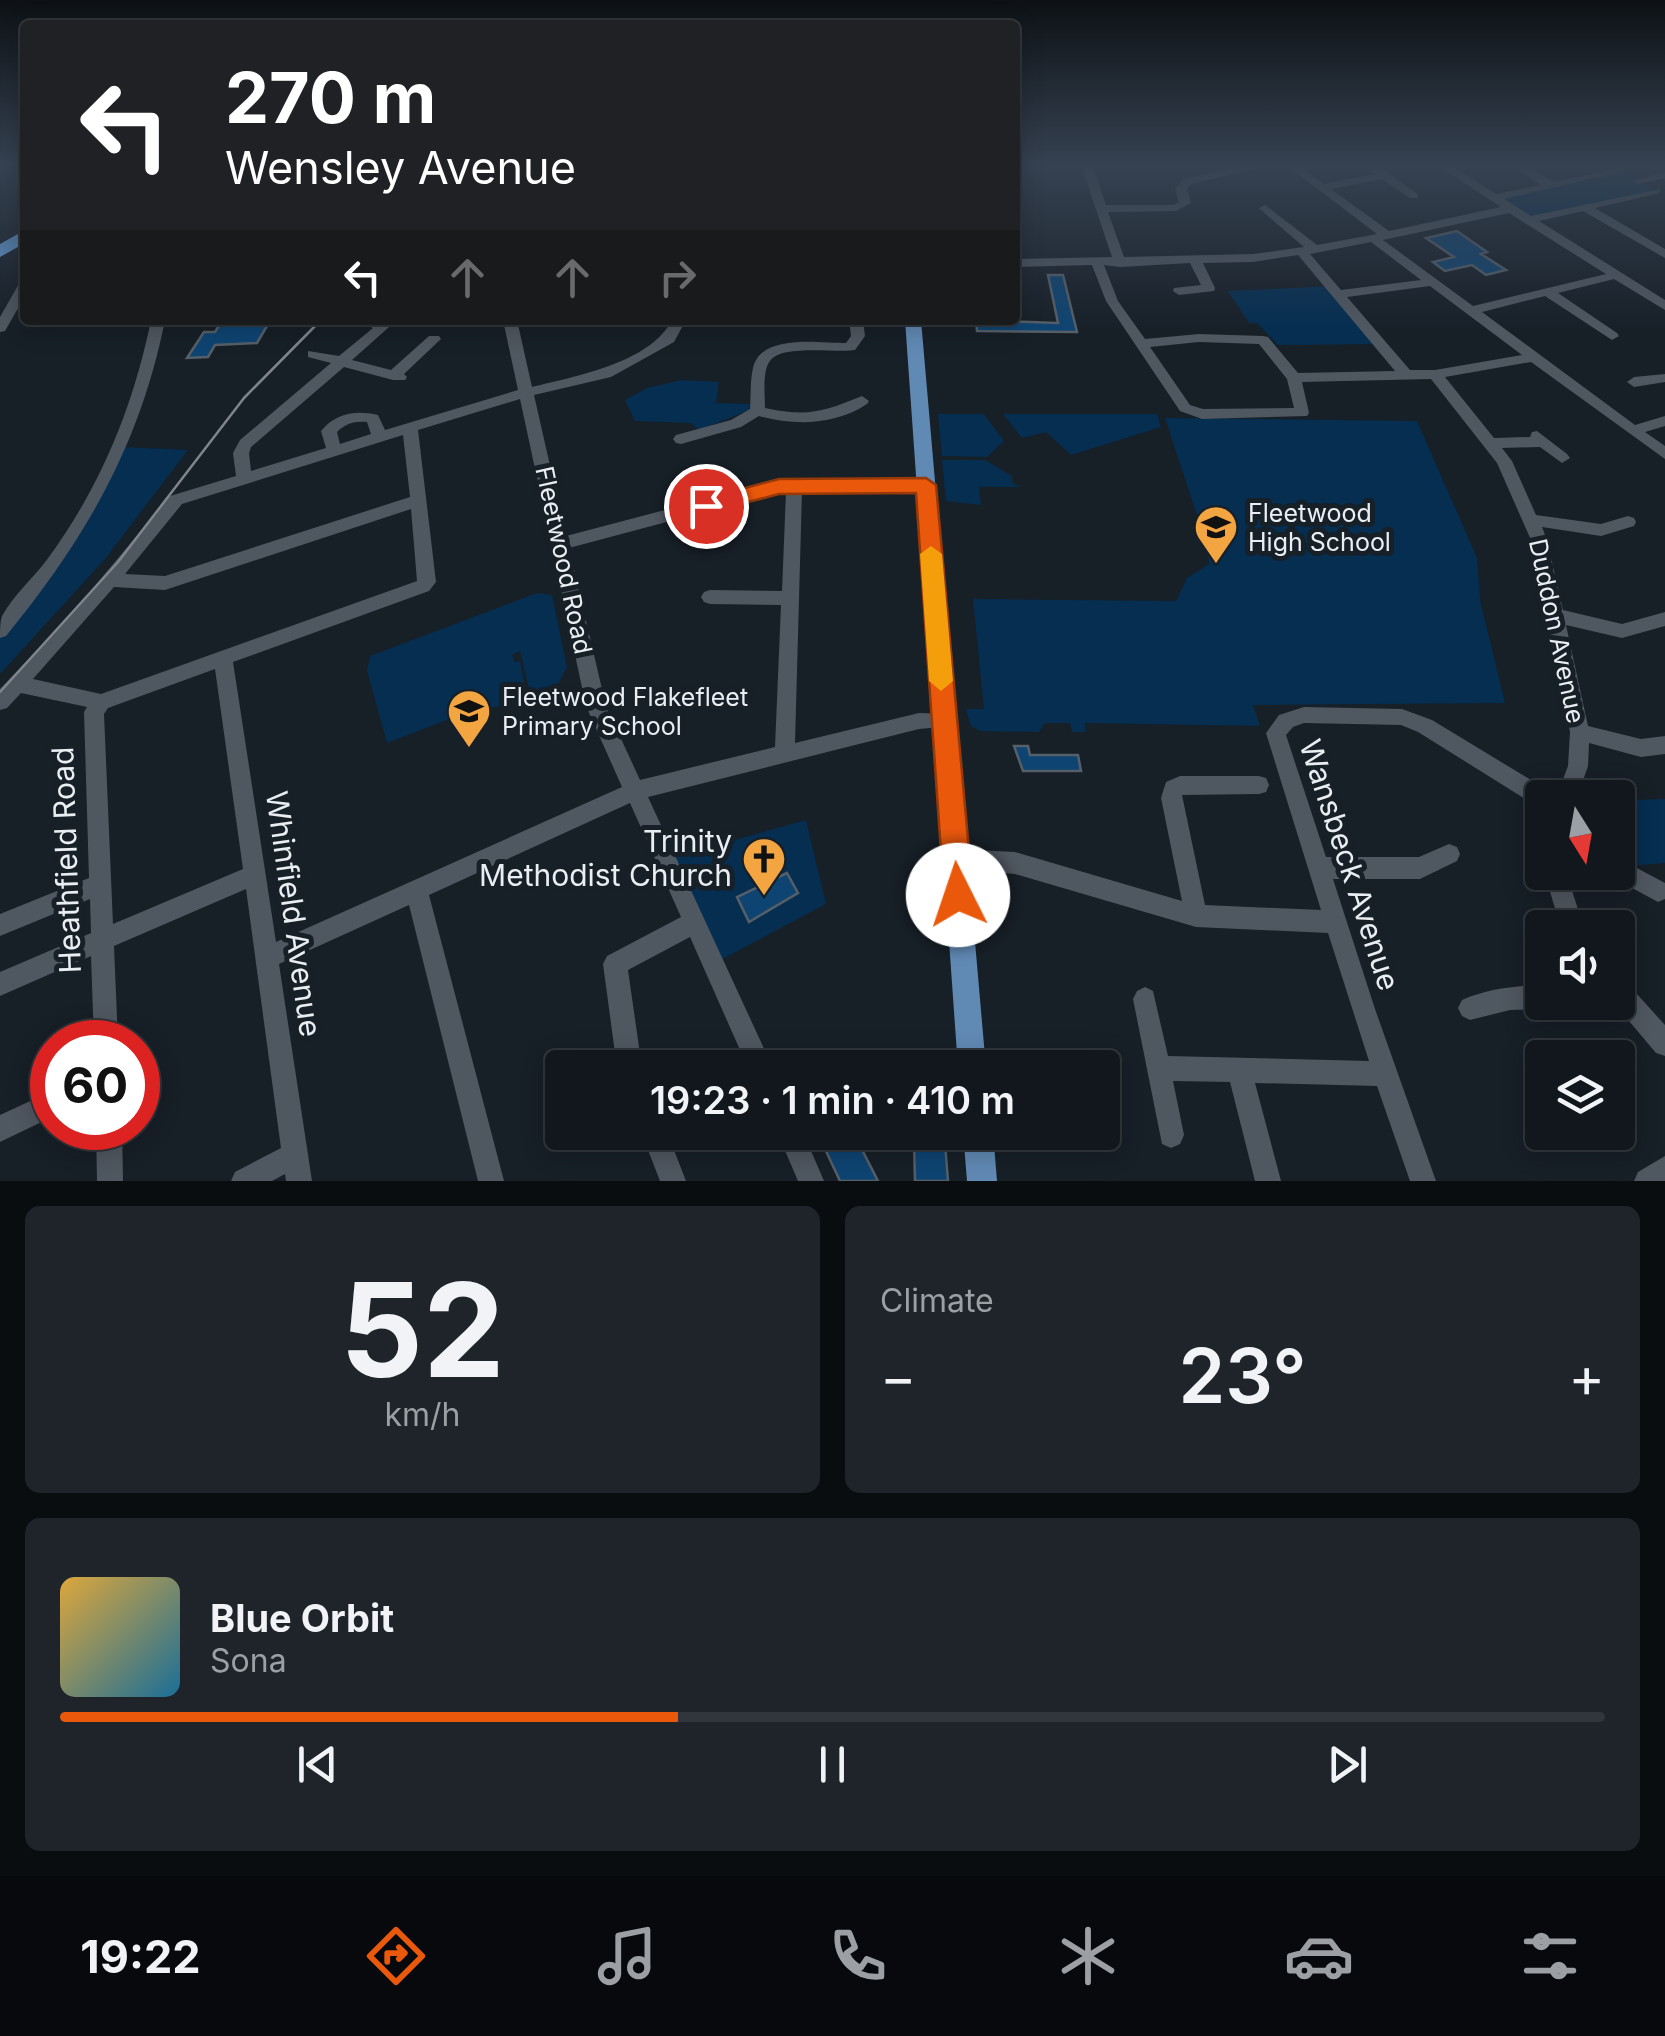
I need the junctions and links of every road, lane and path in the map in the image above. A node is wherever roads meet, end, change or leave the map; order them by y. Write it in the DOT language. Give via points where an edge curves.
graph roads {
  1 [pos="1104,220"];
  2 [pos="1277,220"];
  3 [pos="1361,220"];
  4 [pos="1454,220"];
  5 [pos="1528,220"];
  6 [pos="1607,220"];
  7 [pos="1380,236"];
  8 [pos="1308,251"];
  9 [pos="1665,254"];
  10 [pos="1020,262"];
  11 [pos="1196,262"];
  12 [pos="1098,264"];
  13 [pos="1120,264"];
  14 [pos="1616,275"];
  15 [pos="1434,282"];
  16 [pos="1179,292"];
  17 [pos="1547,292"];
  18 [pos="1340,294"];
  19 [pos="20,296"];
  20 [pos="1665,306"];
  21 [pos="1473,310"];
  22 [pos="157,325"];
  23 [pos="384,325"];
  24 [pos="511,325"];
  25 [pos="857,325"];
  26 [pos="914,325"];
  27 [pos="676,327"];
  28 [pos="0,328"];
  29 [pos="1612,336"];
  30 [pos="411,341"];
  31 [pos="1145,344"];
  32 [pos="313,354"];
  33 [pos="1536,358"];
  34 [pos="342,361"];
  35 [pos="1435,374"];
  36 [pos="1407,376"];
  37 [pos="1294,378"];
  38 [pos="1665,378"];
  39 [pos="1634,382"];
  40 [pos="527,392"];
  41 [pos="857,410"];
  42 [pos="757,411"];
  43 [pos="1665,421"];
  44 [pos="410,428"];
  45 [pos="1634,430"];
  46 [pos="686,433"];
  47 [pos="380,437"];
  48 [pos="1492,443"];
  49 [pos="334,450"];
  50 [pos="1665,454"];
  51 [pos="1562,458"];
  52 [pos="244,478"];
  53 [pos="794,485"];
  54 [pos="926,485"];
  55 [pos="418,500"];
  56 [pos="1532,520"];
  57 [pos="1628,522"];
  58 [pos="560,544"];
  59 [pos="110,580"];
  60 [pos="710,597"];
  61 [pos="788,598"];
  62 [pos="1556,616"];
  63 [pos="1665,619"];
  64 [pos="0,631"];
  65 [pos="224,656"];
  66 [pos="17,684"];
  67 [pos="0,702"];
  68 [pos="101,702"];
  69 [pos="944,720"];
  70 [pos="1580,732"];
  71 [pos="1665,745"];
  72 [pos="785,754"];
  73 [pos="1573,780"];
  74 [pos="1259,785"];
  75 [pos="1525,788"];
  76 [pos="635,791"];
  77 [pos="1449,854"];
  78 [pos="956,859"];
  79 [pos="1318,868"];
  80 [pos="253,875"];
  81 [pos="1635,878"];
  82 [pos="100,884"];
  83 [pos="416,889"];
  84 [pos="1658,891"];
  85 [pos="1196,916"];
  86 [pos="695,922"];
  87 [pos="1334,922"];
  88 [pos="0,925"];
  89 [pos="103,940"];
  90 [pos="266,958"];
  91 [pos="0,984"];
  92 [pos="1145,998"];
  93 [pos="1525,998"];
  94 [pos="1470,1008"];
  95 [pos="1635,1010"];
  96 [pos="105,1020"];
  97 [pos="1665,1044"];
  98 [pos="624,1050"];
  99 [pos="753,1050"];
  100 [pos="971,1050"];
  101 [pos="1159,1068"];
  102 [pos="1239,1070"];
  103 [pos="1385,1074"];
  104 [pos="30,1115"];
  105 [pos="0,1129"];
  106 [pos="1171,1135"];
  107 [pos="109,1150"];
  108 [pos="661,1150"];
  109 [pos="798,1150"];
  110 [pos="979,1150"];
  111 [pos="297,1168"];
  112 [pos="1665,1169"];
  113 [pos="110,1181"];
  114 [pos="244,1181"];
  115 [pos="492,1181"];
  116 [pos="672,1181"];
  117 [pos="812,1181"];
  118 [pos="982,1181"];
  119 [pos="1268,1181"];
  120 [pos="1423,1181"];
  121 [pos="1647,1181"];
  1 -- 13 [label="street"];
  2 -- 8 [label="street"];
  3 -- 7 [label="street"];
  4 -- 7 [label="street"];
  5 -- 14 [label="street"];
  6 -- 9 [label="street"];
  7 -- 8 [label="street"];
  7 -- 15 [label="street"];
  8 -- 11 [label="street"];
  8 -- 18 [label="street"];
  10 -- 12 [label="street"];
  11 -- 13 [label="street"];
  11 -- 16 [label="street" via="1208,288"];
  12 -- 13 [label="street"];
  12 -- 31 [label="street" via="1112,300"];
  14 -- 17 [label="street"];
  14 -- 20 [label="street"];
  15 -- 18 [label="street"];
  15 -- 21 [label="street"];
  17 -- 21 [label="street"];
  17 -- 29 [label="street"];
  18 -- 36 [label="street"];
  19 -- 28 [label="street"];
  21 -- 33 [label="street"];
  22 -- 64 [label="street" via="143,396 123,447 82,520"];
  23 -- 34 [label="street"];
  24 -- 40 [label="street, Fleetwood Road"];
  25 -- 42 [label="street" via="850,347 767,354"];
  26 -- 54 [label="main road"];
  27 -- 40 [label="street" via="645,355 606,374"];
  30 -- 34 [label="street" via="431,342 397,377"];
  31 -- 37 [label="street" via="1263,340"];
  31 -- 37 [label="street" via="1180,403 1202,414 1302,413"];
  32 -- 34 [label="street"];
  33 -- 35 [label="street"];
  33 -- 45 [label="street"];
  34 -- 52 [label="street" via="245,444"];
  35 -- 36 [label="street"];
  35 -- 48 [label="street, Duddon Avenue"];
  36 -- 37 [label="street"];
  38 -- 39 [label="street"];
  40 -- 44 [label="street"];
  40 -- 58 [label="street, Fleetwood Road"];
  41 -- 42 [label="street" via="786,418"];
  42 -- 46 [label="street" via="736,424"];
  43 -- 45 [label="street"];
  44 -- 47 [label="street"];
  44 -- 55 [label="street"];
  45 -- 50 [label="street"];
  47 -- 49 [label="street"];
  47 -- 49 [label="street" via="374,418 360,415 329,431"];
  48 -- 51 [label="street" via="1538,437"];
  48 -- 56 [label="street, Duddon Avenue"];
  49 -- 52 [label="street"];
  52 -- 59 [label="street" via="168,506"];
  53 -- 54 [label="street"];
  53 -- 58 [label="street"];
  53 -- 61 [label="street"];
  54 -- 69 [label="main road"];
  55 -- 59 [label="street" via="164,583"];
  55 -- 65 [label="street" via="427,582"];
  56 -- 57 [label="street" via="1602,530"];
  56 -- 62 [label="street, Duddon Avenue"];
  58 -- 76 [label="street, Fleetwood Road" via="596,706"];
  59 -- 66 [label="street"];
  60 -- 61 [label="street"];
  61 -- 72 [label="street"];
  62 -- 63 [label="street" via="1622,631"];
  62 -- 70 [label="street, Duddon Avenue"];
  65 -- 68 [label="street"];
  65 -- 80 [label="street, Whinfield Avenue"];
  66 -- 67 [label="street"];
  66 -- 68 [label="street"];
  68 -- 82 [label="street, Heathfield Road" via="94,712"];
  69 -- 72 [label="street"];
  69 -- 78 [label="main road"];
  70 -- 71 [label="street" via="1626,746"];
  70 -- 73 [label="street, Duddon Avenue"];
  72 -- 76 [label="street"];
  74 -- 85 [label="street" via="1173,789"];
  75 -- 79 [label="street, Wansbeck Avenue" via="1413,720 1295,716 1280,726 1276,742"];
  76 -- 83 [label="street"];
  76 -- 86 [label="street, Fleetwood Road"];
  77 -- 79 [label="street" via="1420,868"];
  78 -- 85 [label="street" via="1015,863"];
  78 -- 100 [label="main road"];
  79 -- 87 [label="street, Wansbeck Avenue"];
  80 -- 89 [label="street"];
  80 -- 90 [label="street, Whinfield Avenue"];
  81 -- 84 [label="street"];
  82 -- 88 [label="street"];
  82 -- 89 [label="street, Heathfield Road"];
  83 -- 90 [label="street"];
  83 -- 115 [label="street"];
  85 -- 87 [label="street"];
  86 -- 98 [label="street" via="615,964"];
  86 -- 99 [label="street, Fleetwood Road"];
  87 -- 103 [label="street, Wansbeck Avenue"];
  89 -- 91 [label="street"];
  89 -- 96 [label="street, Heathfield Road"];
  90 -- 111 [label="street, Whinfield Avenue"];
  92 -- 101 [label="street"];
  93 -- 94 [label="street"];
  95 -- 97 [label="street"];
  101 -- 102 [label="street"];
  101 -- 106 [label="street"];
  102 -- 103 [label="street"];
  102 -- 119 [label="street"];
  103 -- 120 [label="street, Wansbeck Avenue"];
  104 -- 105 [label="street"];
  107 -- 113 [label="street"];
  108 -- 116 [label="street"];
  109 -- 117 [label="street"];
  110 -- 118 [label="main road"];
  111 -- 114 [label="street"];
  112 -- 121 [label="street"];
}
